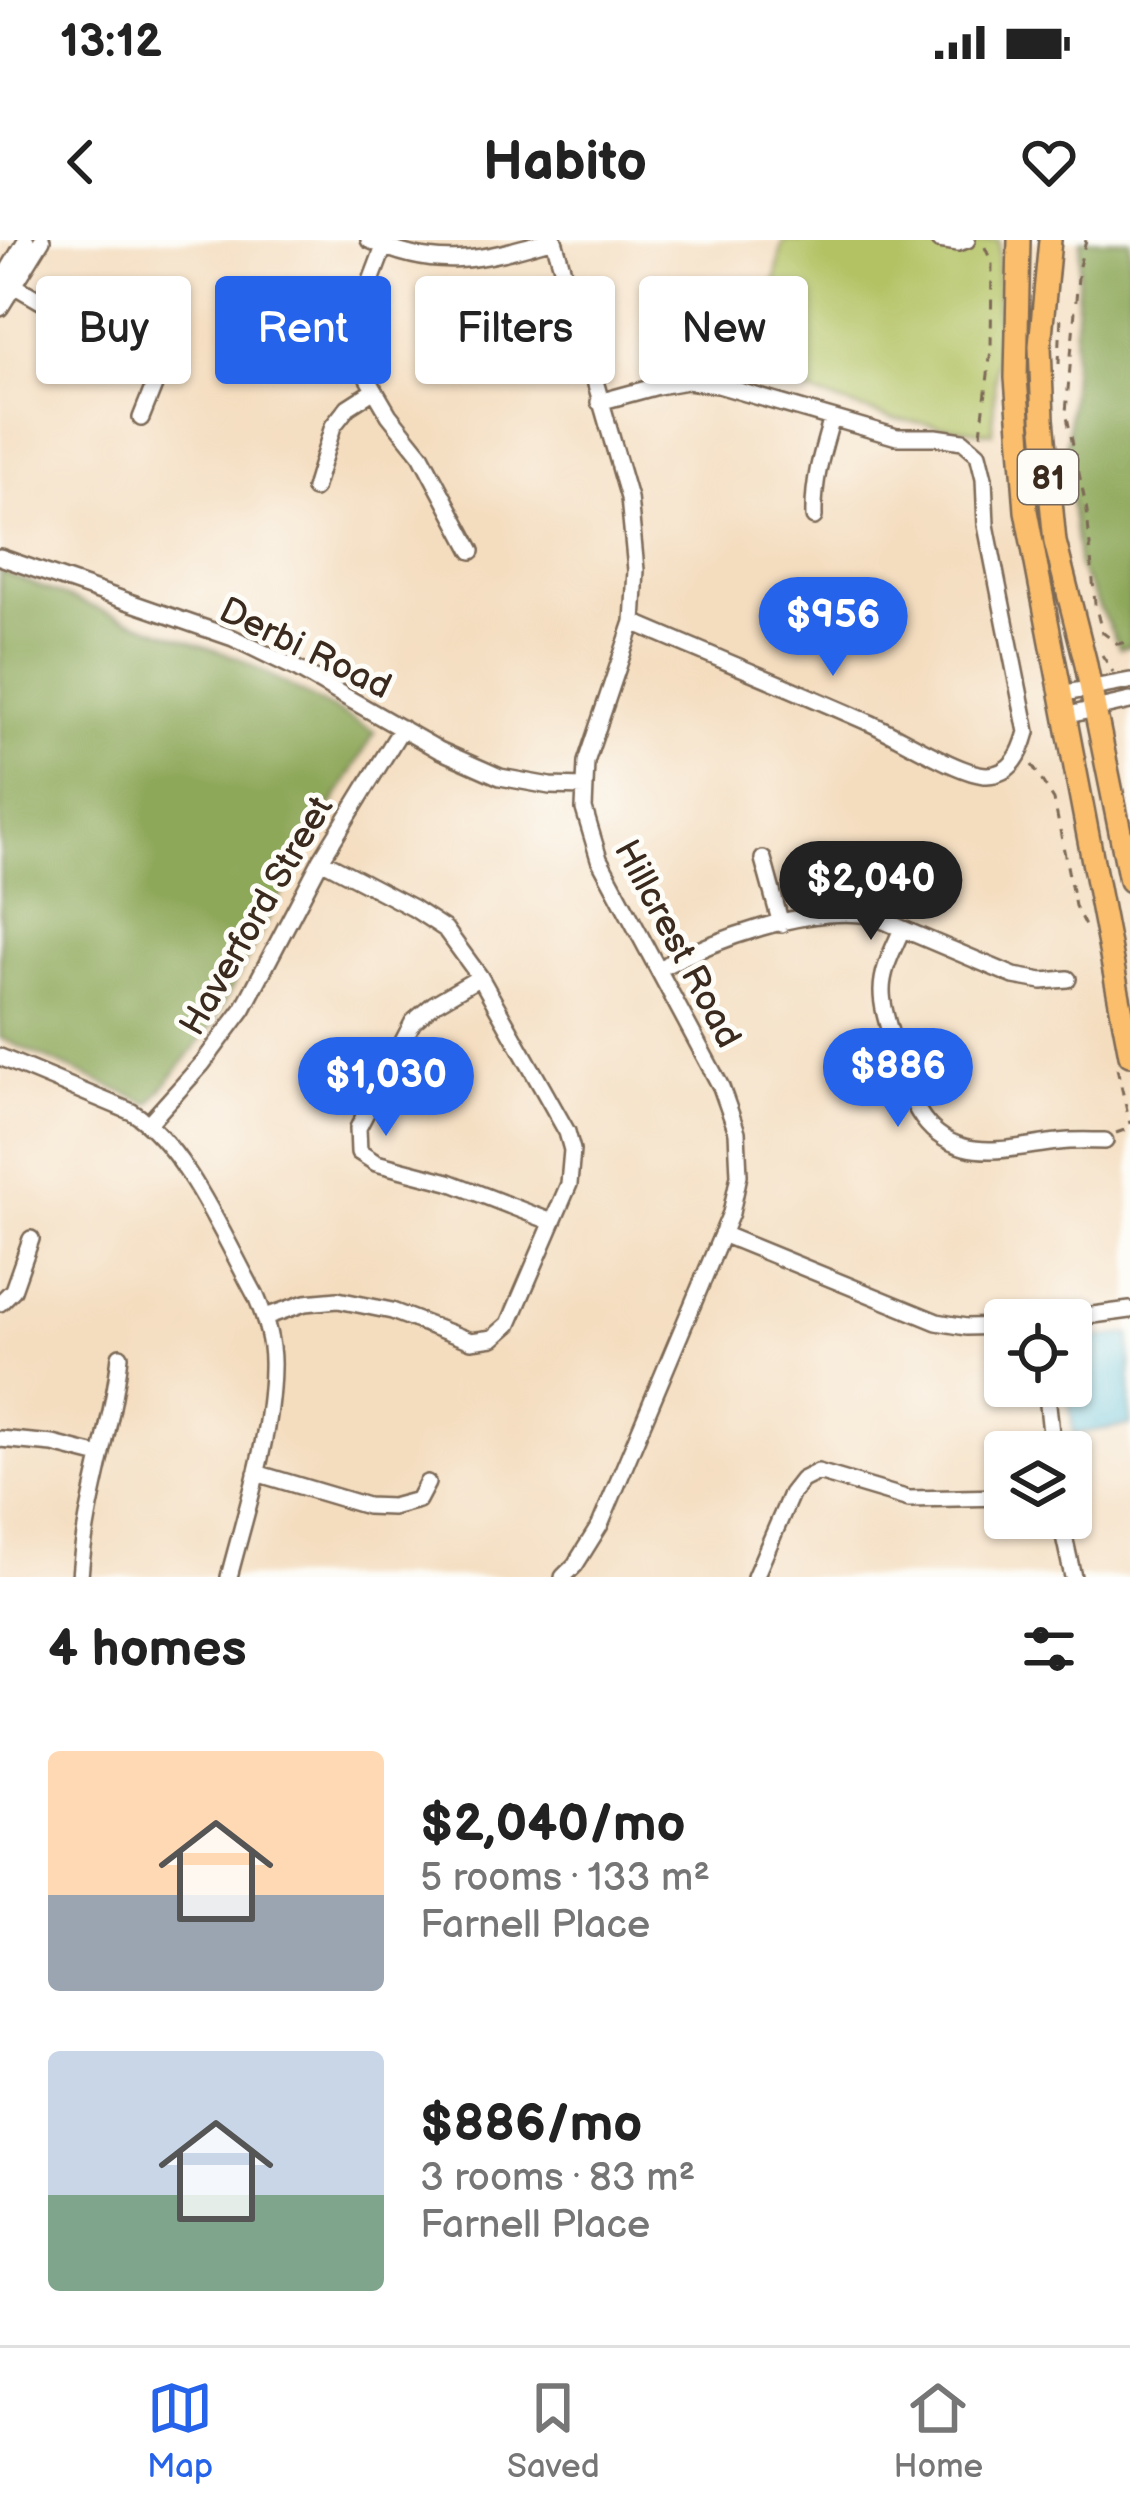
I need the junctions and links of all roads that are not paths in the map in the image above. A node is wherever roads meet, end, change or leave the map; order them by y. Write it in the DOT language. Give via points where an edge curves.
graph roads {
  1 [pos="26,240"];
  2 [pos="42,240"];
  3 [pos="552,240"];
  4 [pos="939,240"];
  5 [pos="967,240"];
  6 [pos="1019,240"];
  7 [pos="1050,240"];
  8 [pos="377,243"];
  9 [pos="6,283"];
  10 [pos="0,308"];
  11 [pos="373,392"];
  12 [pos="599,402"];
  13 [pos="141,418"];
  14 [pos="832,418"];
  15 [pos="314,489"];
  16 [pos="814,517"];
  17 [pos="472,551"];
  18 [pos="0,557"];
  19 [pos="633,622"];
  20 [pos="1123,682"];
  21 [pos="1093,699"];
  22 [pos="1130,700"];
  23 [pos="1062,705"];
  24 [pos="402,728"];
  25 [pos="584,787"];
  26 [pos="763,859"];
  27 [pos="321,860"];
  28 [pos="1130,881"];
  29 [pos="781,924"];
  30 [pos="902,928"];
  31 [pos="658,969"];
  32 [pos="480,977"];
  33 [pos="1068,979"];
  34 [pos="0,1057"];
  35 [pos="1123,1057"];
  36 [pos="149,1123"];
  37 [pos="1105,1141"];
  38 [pos="552,1222"];
  39 [pos="722,1234"];
  40 [pos="32,1239"];
  41 [pos="0,1303"];
  42 [pos="1128,1313"];
  43 [pos="1092,1316"];
  44 [pos="265,1317"];
  45 [pos="984,1327"];
  46 [pos="120,1356"];
  47 [pos="0,1439"];
  48 [pos="100,1456"];
  49 [pos="256,1473"];
  50 [pos="427,1483"];
  51 [pos="984,1497"];
  52 [pos="1065,1539"];
  53 [pos="80,1577"];
  54 [pos="229,1577"];
  55 [pos="563,1577"];
  56 [pos="755,1577"];
  57 [pos="1073,1577"];
  1 -- 9 [label="street"];
  2 -- 9 [label="street"];
  3 -- 8 [label="street" via="451,262"];
  3 -- 12 [label="street, Hillcrest Road"];
  4 -- 5 [label="street"];
  6 -- 23 [label="main road, 81" via="1016,378 1026,511"];
  7 -- 21 [label="main road, 81" via="1042,419 1055,542"];
  8 -- 11 [label="street" via="357,318 356,360"];
  9 -- 10 [label="street"];
  9 -- 13 [label="street" via="151,349 158,362"];
  11 -- 15 [label="street" via="334,427"];
  11 -- 17 [label="street" via="421,454"];
  12 -- 14 [label="street" via="687,381"];
  12 -- 19 [label="street, Hillcrest Road" via="629,498"];
  14 -- 16 [label="street"];
  14 -- 19 [label="street" via="896,437 963,441 978,454 1027,732 1009,768 970,772"];
  18 -- 24 [label="street, Derbi Road" via="233,638"];
  19 -- 25 [label="street, Hillcrest Road"];
  20 -- 21 [label="street"];
  21 -- 22 [label="street"];
  21 -- 23 [label="street"];
  21 -- 28 [label="main road, 81"];
  23 -- 35 [label="main road, 81"];
  24 -- 25 [label="street, Derbi Road" via="500,777"];
  24 -- 27 [label="street, Haverford Street"];
  25 -- 31 [label="street, Hillcrest Road" via="599,860"];
  26 -- 29 [label="street"];
  27 -- 32 [label="street" via="445,929"];
  27 -- 36 [label="street, Haverford Street" via="243,1009"];
  29 -- 30 [label="street" via="848,911"];
  29 -- 31 [label="street"];
  30 -- 33 [label="street" via="1014,976"];
  30 -- 37 [label="street" via="886,966 884,1010 920,1117 941,1139 968,1148"];
  31 -- 39 [label="street, Hillcrest Road" via="722,1087 737,1132 739,1174"];
  32 -- 38 [label="street" via="567,1132 569,1184"];
  32 -- 38 [label="street" via="413,1022 358,1128 359,1152"];
  34 -- 36 [label="street"];
  36 -- 44 [label="street" via="177,1154"];
  38 -- 44 [label="street" via="509,1324 493,1338 471,1341 338,1300"];
  39 -- 45 [label="street" via="937,1322"];
  39 -- 55 [label="street, Hillcrest Road" via="600,1525"];
  40 -- 41 [label="street"];
  42 -- 43 [label="street"];
  44 -- 49 [label="street" via="273,1365"];
  46 -- 48 [label="street"];
  47 -- 48 [label="street"];
  48 -- 53 [label="street"];
  49 -- 50 [label="street" via="368,1506 418,1500"];
  49 -- 54 [label="street"];
  51 -- 56 [label="street" via="909,1499 818,1472 791,1494"];
  52 -- 57 [label="street"];
}
